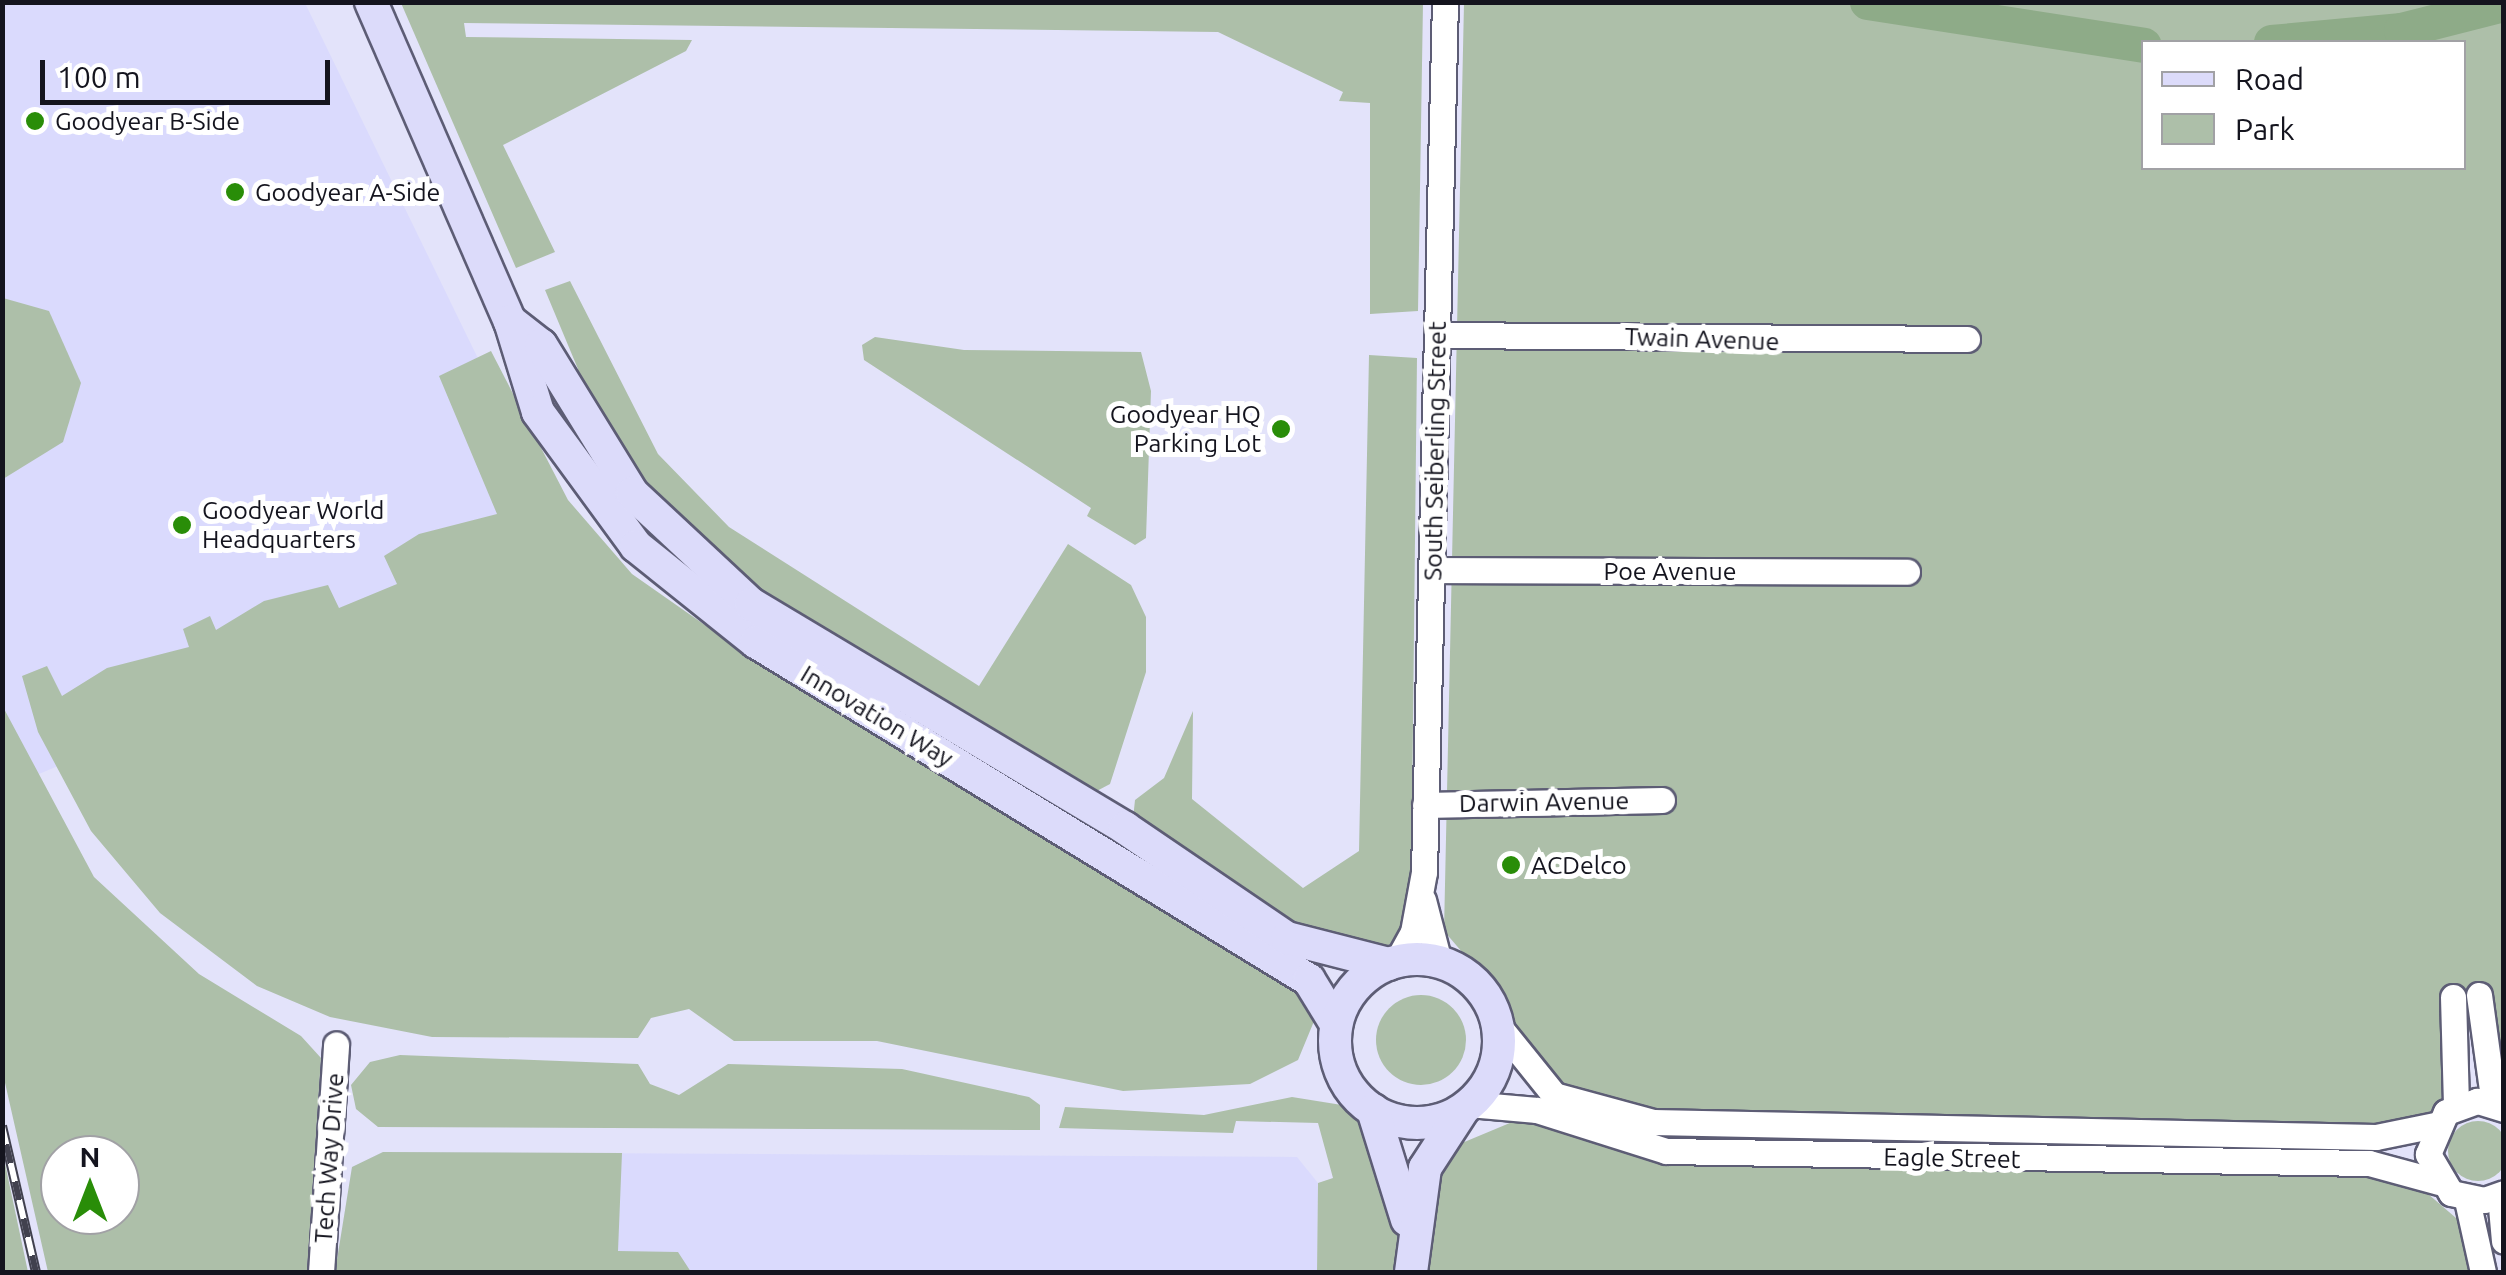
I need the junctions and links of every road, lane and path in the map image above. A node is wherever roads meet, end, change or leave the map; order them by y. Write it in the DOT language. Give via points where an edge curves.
graph roads {
  1 [pos="371,2"];
  2 [pos="1445,2"];
  3 [pos="510,322"];
  4 [pos="1437,336"];
  5 [pos="1967,339"];
  6 [pos="1433,570"];
  7 [pos="1908,572"];
  8 [pos="1662,800"];
  9 [pos="1426,805"];
  10 [pos="1422,900"];
  11 [pos="1440,962"];
  12 [pos="1393,963"];
  13 [pos="1336,1024"];
  14 [pos="1497,1024"];
  15 [pos="336,1044"];
  16 [pos="1467,1106"];
  17 [pos="2456,1107"];
  18 [pos="2499,1107"];
  19 [pos="1373,1110"];
  20 [pos="2435,1125"];
  21 [pos="2439,1182"];
  22 [pos="2502,1194"];
  23 [pos="2467,1200"];
  24 [pos="2504,1241"];
  25 [pos="1412,1263"];
  26 [pos="320,1272"];
  27 [pos="2483,1272"];
  1 -- 3 [label="main road, Innovation Way"];
  2 -- 4 [label="street, South Seiberling Street"];
  3 -- 12 [label="main road, Innovation Way" via="541,345 612,466 659,525 751,604 1125,828 1287,938"];
  3 -- 13 [label="main road, Innovation Way" via="515,357 562,454 668,578 851,702 1278,960 1318,989"];
  4 -- 5 [label="street, Twain Avenue"];
  4 -- 6 [label="street, South Seiberling Street"];
  6 -- 7 [label="street, Poe Avenue"];
  6 -- 9 [label="street, South Seiberling Street"];
  8 -- 9 [label="street, Darwin Avenue"];
  9 -- 10 [label="street, South Seiberling Street"];
  10 -- 11 [label="street, South Seiberling Street"];
  10 -- 12 [label="street, South Seiberling Street"];
  11 -- 12 [label="main road"];
  11 -- 14 [label="main road" via="1476,985"];
  12 -- 13 [label="main road" via="1354,987"];
  13 -- 19 [label="main road" via="1344,1080"];
  14 -- 16 [label="main road" via="1494,1070"];
  14 -- 20 [label="street, Eagle Street" via="1554,1094 1598,1114 1653,1122 2376,1136"];
  15 -- 26 [label="street, Tech Way Drive"];
  16 -- 19 [label="main road" via="1419,1123"];
  16 -- 21 [label="street, Eagle Street" via="1538,1110 1666,1151 2369,1163"];
  16 -- 25 [label="main road" via="1428,1160"];
  17 -- 18 [label="street"];
  17 -- 18 [label="street" via="2466,996"];
  17 -- 20 [label="street"];
  19 -- 25 [label="main road"];
  20 -- 21 [label="street" via="2428,1154"];
  21 -- 23 [label="street, Eagle Street"];
  22 -- 23 [label="street"];
  22 -- 24 [label="street"];
  23 -- 27 [label="street"];
}
